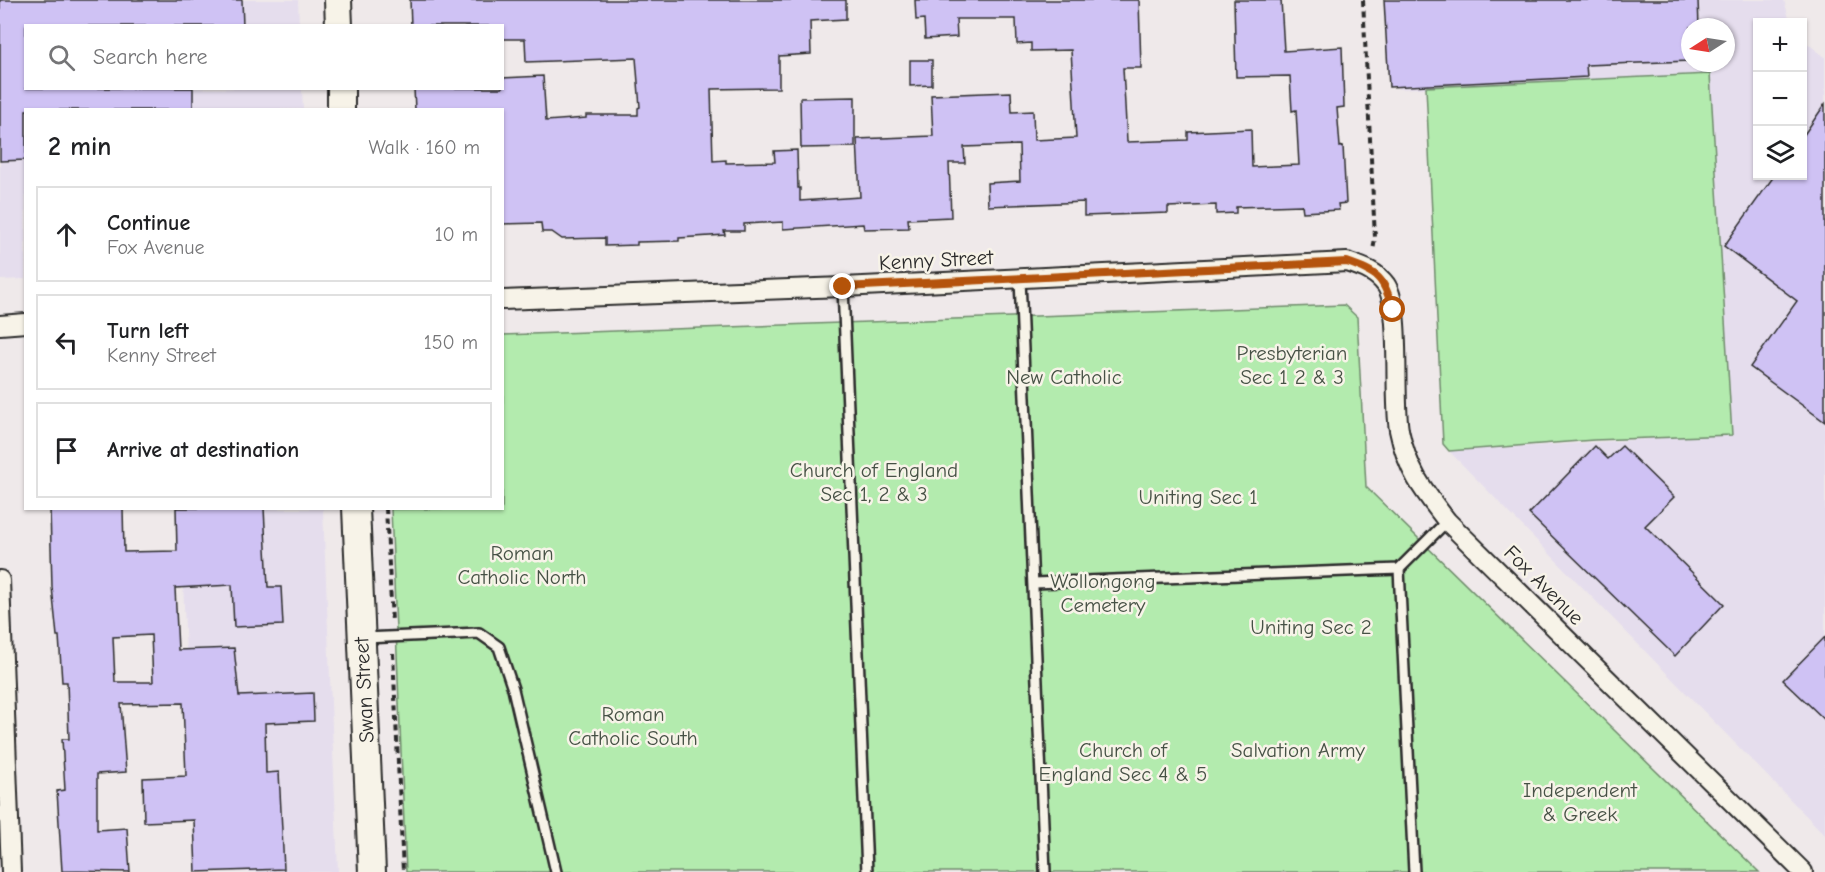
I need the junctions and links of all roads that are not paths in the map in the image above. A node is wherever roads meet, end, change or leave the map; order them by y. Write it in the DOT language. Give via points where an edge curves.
graph roads {
  1 [pos="338,0"];
  2 [pos="339,24"];
  3 [pos="341,90"];
  4 [pos="341,108"];
  5 [pos="1370,270"];
  6 [pos="1020,279"];
  7 [pos="843,287"];
  8 [pos="504,300"];
  9 [pos="24,323"];
  10 [pos="0,325"];
  11 [pos="356,510"];
  12 [pos="1447,521"];
  13 [pos="1398,569"];
  14 [pos="0,580"];
  15 [pos="1034,583"];
  16 [pos="362,638"];
  17 [pos="11,872"];
  18 [pos="372,872"];
  19 [pos="556,872"];
  20 [pos="867,872"];
  21 [pos="1045,872"];
  22 [pos="1414,872"];
  23 [pos="1803,872"];
  1 -- 2 [label="street"];
  3 -- 4 [label="street"];
  5 -- 6 [label="street, Kenny Street" via="1347,262"];
  5 -- 12 [label="street, Fox Avenue" via="1386,285 1393,310 1399,428 1408,465"];
  6 -- 7 [label="street, Kenny Street"];
  6 -- 15 [label="lane"];
  7 -- 8 [label="street, Kenny Street"];
  7 -- 20 [label="lane"];
  9 -- 10 [label="street"];
  11 -- 16 [label="street, Swan Street"];
  12 -- 13 [label="lane"];
  12 -- 23 [label="street, Fox Avenue"];
  13 -- 15 [label="lane"];
  13 -- 22 [label="lane"];
  14 -- 17 [label="street"];
  15 -- 21 [label="lane"];
  16 -- 18 [label="street, Swan Street"];
  16 -- 19 [label="lane" via="480,633 499,647 513,689"];
}
